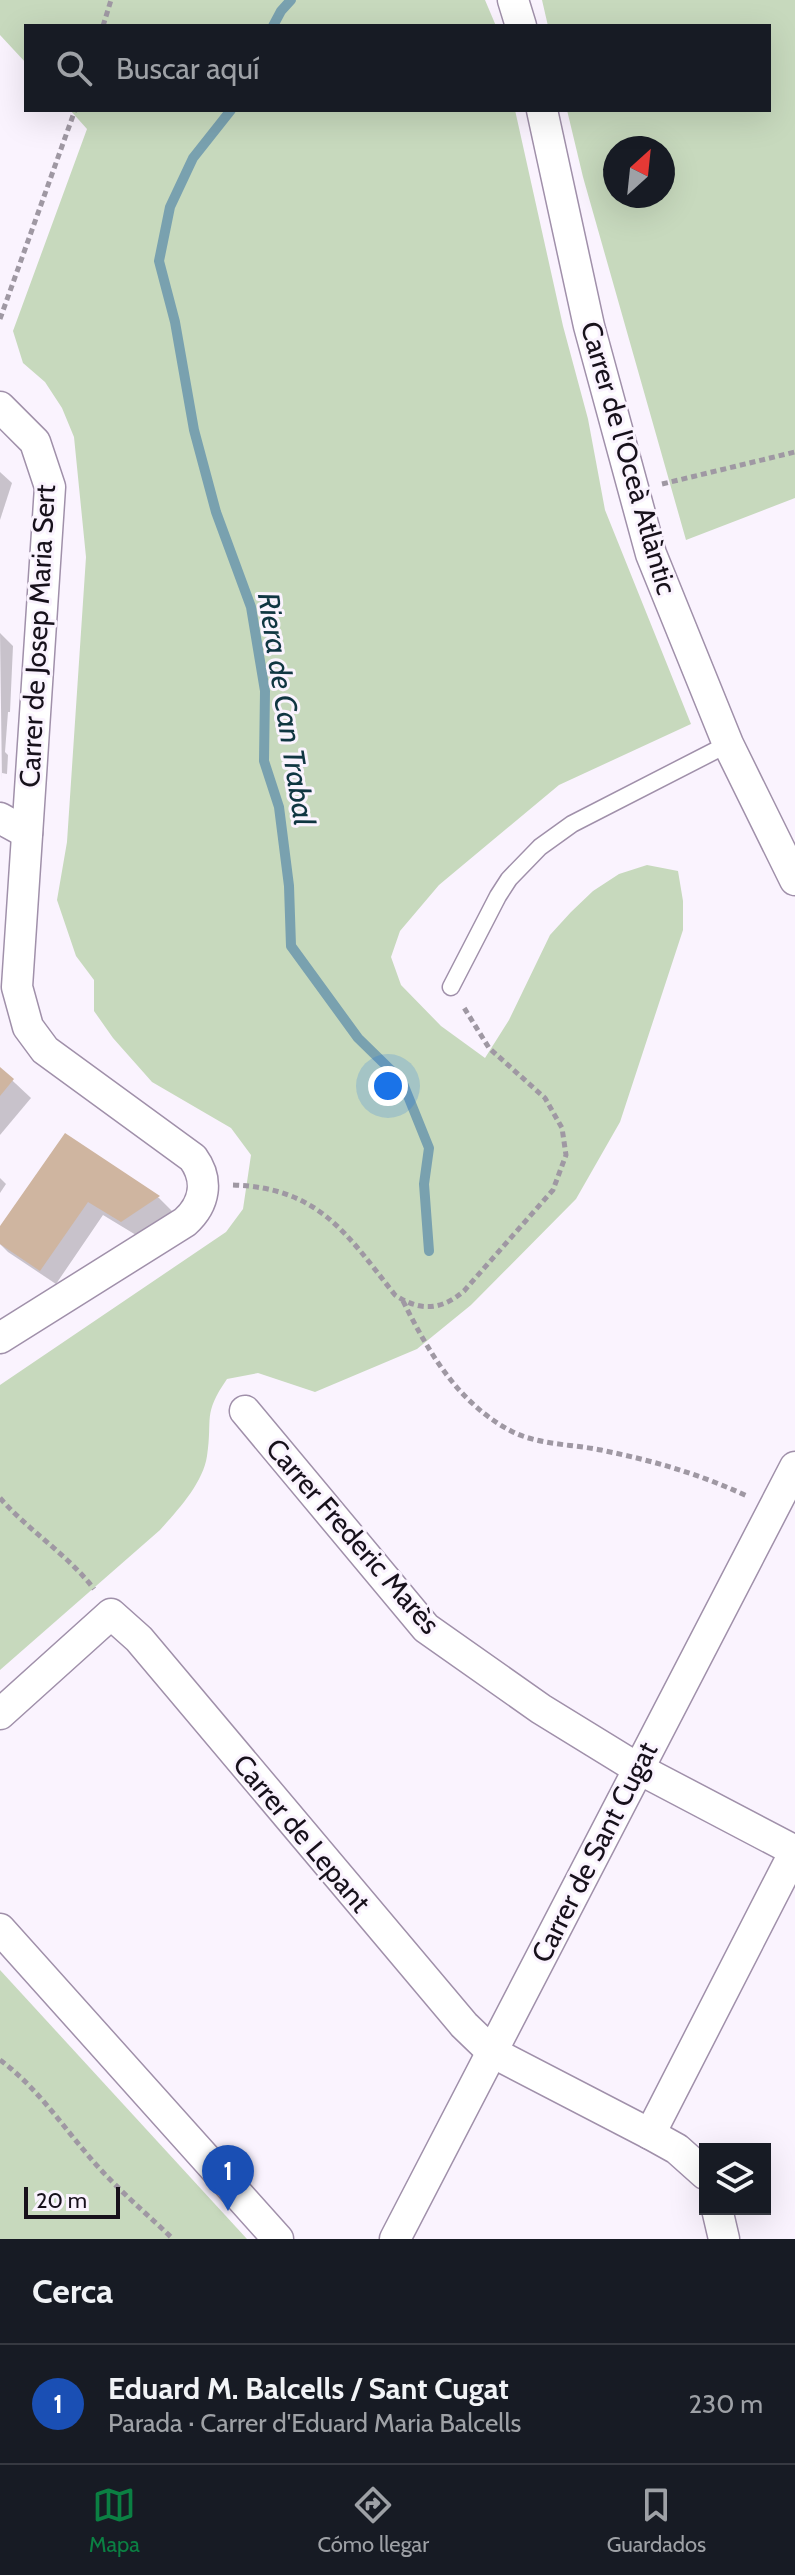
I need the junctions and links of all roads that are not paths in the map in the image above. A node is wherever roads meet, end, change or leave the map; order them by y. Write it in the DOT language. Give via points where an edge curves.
graph roads {
  1 [pos="513,0"];
  2 [pos="520,24"];
  3 [pos="542,112"];
  4 [pos="0,407"];
  5 [pos="728,744"];
  6 [pos="0,818"];
  7 [pos="27,833"];
  8 [pos="795,880"];
  9 [pos="451,987"];
  10 [pos="0,1338"];
  11 [pos="245,1411"];
  12 [pos="795,1467"];
  13 [pos="784,1513"];
  14 [pos="0,1714"];
  15 [pos="637,1768"];
  16 [pos="795,1851"];
  17 [pos="0,1929"];
  18 [pos="492,2052"];
  19 [pos="650,2134"];
  20 [pos="699,2169"];
  21 [pos="718,2215"];
  22 [pos="278,2239"];
  23 [pos="395,2239"];
  24 [pos="724,2239"];
  1 -- 2 [label="street"];
  3 -- 5 [label="street, Carrer de l'Oceà Atlàntic" via="589,326 651,554"];
  4 -- 7 [label="street, Carrer de Josep Maria Sert" via="35,442 50,487"];
  5 -- 8 [label="street, Carrer de l'Oceà Atlàntic"];
  5 -- 9 [label="lane" via="572,824 540,847 498,896"];
  6 -- 7 [label="street"];
  7 -- 10 [label="street, Carrer de Josep Maria Sert" via="17,987 28,1027 45,1050 193,1158 204,1185 199,1207 185,1222"];
  11 -- 15 [label="street, Carrer Frederic Marès" via="426,1628"];
  12 -- 13 [label="street, Carrer de Sant Cugat"];
  13 -- 15 [label="street, Carrer de Sant Cugat"];
  14 -- 18 [label="street, Carrer de Lepant" via="111,1614 139,1639"];
  15 -- 16 [label="street, Carrer Frederic Marès"];
  15 -- 18 [label="street, Carrer de Sant Cugat"];
  16 -- 19 [label="street"];
  17 -- 22 [label="street"];
  18 -- 19 [label="street"];
  18 -- 23 [label="street, Carrer de Sant Cugat"];
  19 -- 20 [label="street"];
  21 -- 24 [label="street"];
}
